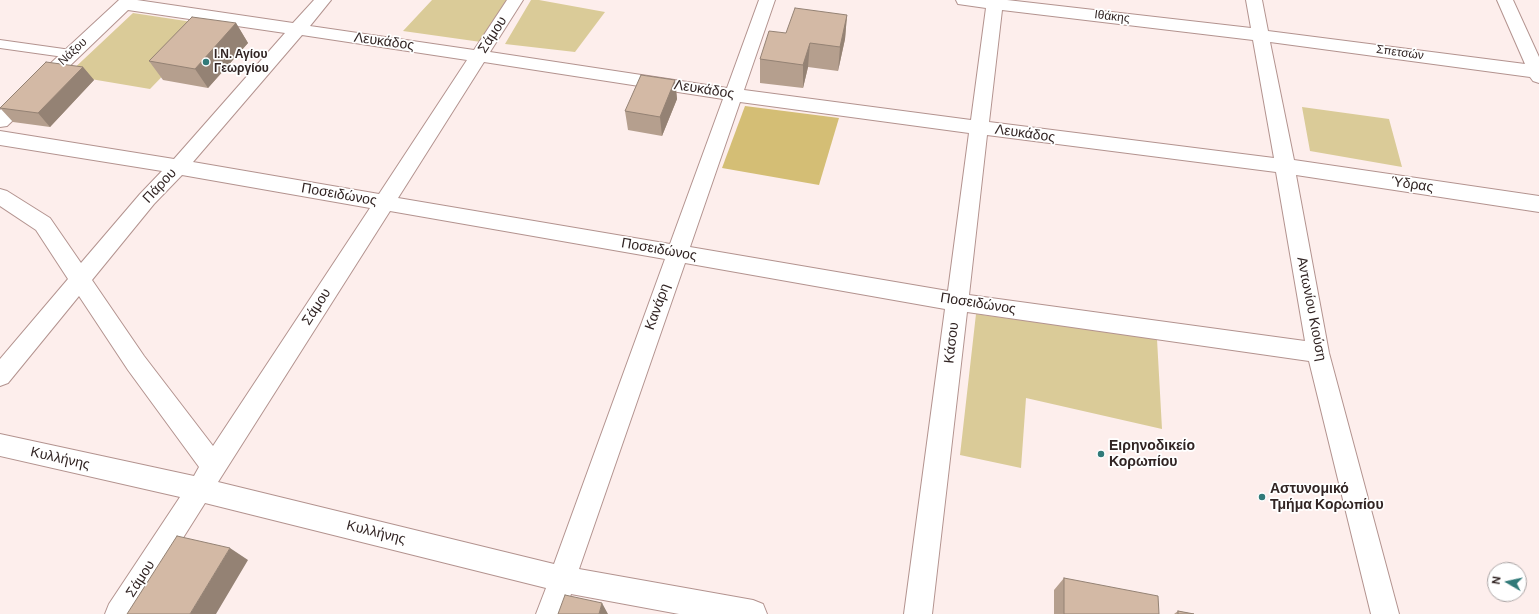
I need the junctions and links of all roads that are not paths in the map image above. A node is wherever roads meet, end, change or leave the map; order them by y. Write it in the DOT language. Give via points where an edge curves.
graph roads {
  1 [pos="323,0"];
  2 [pos="515,0"];
  3 [pos="767,0"];
  4 [pos="964,0"];
  5 [pos="1254,0"];
  6 [pos="1505,0"];
  7 [pos="127,2"];
  8 [pos="995,2"];
  9 [pos="298,29"];
  10 [pos="1260,34"];
  11 [pos="0,44"];
  12 [pos="71,54"];
  13 [pos="479,56"];
  14 [pos="1538,74"];
  15 [pos="734,95"];
  16 [pos="0,121"];
  17 [pos="980,128"];
  18 [pos="0,138"];
  19 [pos="1285,166"];
  20 [pos="178,167"];
  21 [pos="0,196"];
  22 [pos="384,202"];
  23 [pos="1539,204"];
  24 [pos="678,253"];
  25 [pos="80,278"];
  26 [pos="958,302"];
  27 [pos="1318,353"];
  28 [pos="0,376"];
  29 [pos="0,445"];
  30 [pos="214,467"];
  31 [pos="199,489"];
  32 [pos="562,579"];
  33 [pos="119,614"];
  34 [pos="550,614"];
  35 [pos="753,614"];
  36 [pos="918,614"];
  37 [pos="1385,614"];
  1 -- 9 [label="street, Πάρου"];
  2 -- 13 [label="street, Σάμου"];
  3 -- 15 [label="street, Κανάρη"];
  4 -- 8 [label="street, Ιθάκης"];
  5 -- 10 [label="street, Αντωνίου Κιούση"];
  6 -- 14 [label="street"];
  7 -- 9 [label="street, Λευκάδος"];
  7 -- 12 [label="street, Νάξου"];
  8 -- 10 [label="street, Ιθάκης"];
  8 -- 17 [label="street, Κάσου"];
  9 -- 13 [label="street, Λευκάδος"];
  9 -- 20 [label="street, Πάρου"];
  10 -- 14 [label="street, Σπετσών"];
  10 -- 19 [label="street, Αντωνίου Κιούση"];
  11 -- 12 [label="lane"];
  12 -- 16 [label="street, Νάξου"];
  13 -- 15 [label="street, Λευκάδος"];
  13 -- 22 [label="street, Σάμου"];
  15 -- 17 [label="street, Λευκάδος"];
  15 -- 24 [label="street, Κανάρη"];
  17 -- 19 [label="street, Λευκάδος"];
  17 -- 26 [label="street, Κάσου"];
  18 -- 20 [label="street, Ποσειδώνος"];
  19 -- 23 [label="street, Ύδρας"];
  19 -- 27 [label="street, Αντωνίου Κιούση"];
  20 -- 22 [label="street, Ποσειδώνος"];
  20 -- 25 [label="street, Πάρου" via="147,199"];
  21 -- 25 [label="street" via="43,224"];
  22 -- 24 [label="street, Ποσειδώνος"];
  22 -- 30 [label="street, Σάμου"];
  24 -- 26 [label="street, Ποσειδώνος"];
  24 -- 32 [label="street, Κανάρη"];
  25 -- 28 [label="street, Πάρου"];
  25 -- 30 [label="street" via="136,363"];
  26 -- 27 [label="street, Ποσειδώνος"];
  26 -- 36 [label="street, Κάσου"];
  27 -- 37 [label="street, Αντωνίου Κιούση"];
  29 -- 31 [label="street, Κυλλήνης"];
  30 -- 31 [label="street, Σάμου"];
  31 -- 32 [label="street, Κυλλήνης"];
  31 -- 33 [label="street, Σάμου"];
  32 -- 34 [label="street, Κανάρη"];
  32 -- 35 [label="street, Κυλλήνης"];
}
